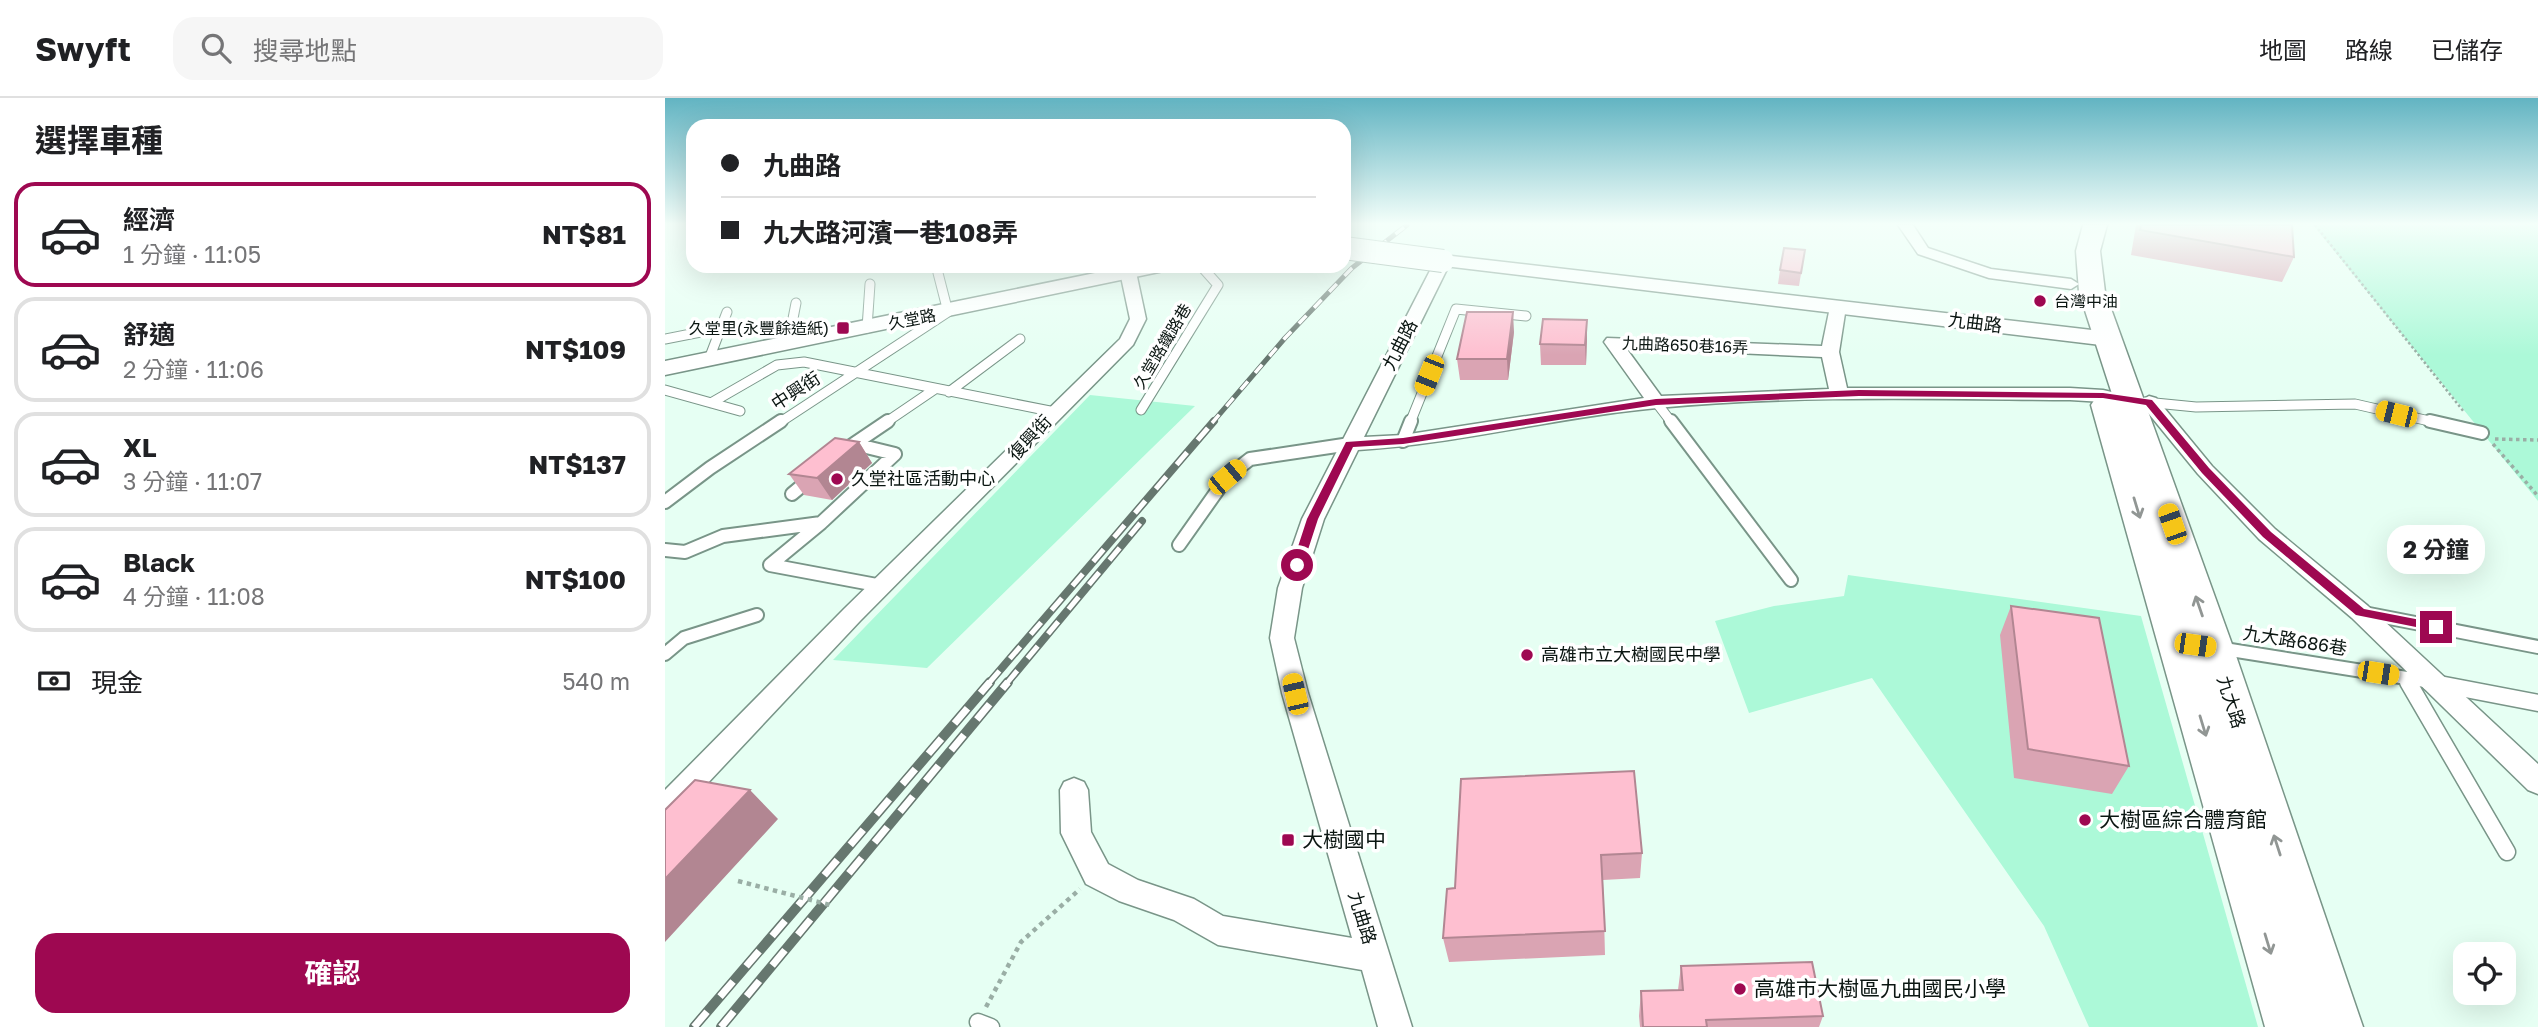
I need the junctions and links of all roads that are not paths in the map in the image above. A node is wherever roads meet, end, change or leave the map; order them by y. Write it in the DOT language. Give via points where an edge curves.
graph roads {
  1 [pos="1439,268"];
  2 [pos="1508,268"];
  3 [pos="1975,268"];
  4 [pos="2069,268"];
  5 [pos="2088,268"];
  6 [pos="1112,273"];
  7 [pos="1121,273"];
  8 [pos="1207,273"];
  9 [pos="939,274"];
  10 [pos="870,284"];
  11 [pos="2070,284"];
  12 [pos="796,303"];
  13 [pos="1838,307"];
  14 [pos="727,312"];
  15 [pos="948,312"];
  16 [pos="1526,316"];
  17 [pos="721,328"];
  18 [pos="867,328"];
  19 [pos="2096,338"];
  20 [pos="1020,339"];
  21 [pos="665,340"];
  22 [pos="788,344"];
  23 [pos="1831,352"];
  24 [pos="709,359"];
  25 [pos="665,368"];
  26 [pos="856,372"];
  27 [pos="935,389"];
  28 [pos="665,390"];
  29 [pos="949,392"];
  30 [pos="1839,394"];
  31 [pos="2128,400"];
  32 [pos="1656,402"];
  33 [pos="711,403"];
  34 [pos="1141,410"];
  35 [pos="740,411"];
  36 [pos="1055,412"];
  37 [pos="2483,433"];
  38 [pos="1403,441"];
  39 [pos="854,444"];
  40 [pos="1350,444"];
  41 [pos="843,452"];
  42 [pos="823,469"];
  43 [pos="792,494"];
  44 [pos="665,502"];
  45 [pos="821,523"];
  46 [pos="1179,545"];
  47 [pos="665,550"];
  48 [pos="1791,580"];
  49 [pos="882,586"];
  50 [pos="2360,612"];
  51 [pos="758,615"];
  52 [pos="2195,645"];
  53 [pos="2538,647"];
  54 [pos="665,654"];
  55 [pos="2406,678"];
  56 [pos="2431,682"];
  57 [pos="2538,703"];
  58 [pos="2538,782"];
  59 [pos="1074,790"];
  60 [pos="665,810"];
  61 [pos="2507,852"];
  62 [pos="1374,957"];
  63 [pos="1395,1027"];
  64 [pos="2293,1027"];
  65 [pos="2336,1027"];
  1 -- 40 [label="street, 九曲路"];
  2 -- 13 [label="street, 九曲路"];
  3 -- 11 [label="street"];
  4 -- 11 [label="main road"];
  5 -- 19 [label="main road"];
  6 -- 15 [label="street, 久堂路"];
  7 -- 36 [label="street, 復興街" via="1138,319 1127,341"];
  8 -- 34 [label="lane, 久堂路鐵路巷" via="1218,285"];
  9 -- 15 [label="lane"];
  10 -- 18 [label="lane"];
  11 -- 19 [label="main road"];
  12 -- 22 [label="lane"];
  13 -- 19 [label="street, 九曲路"];
  13 -- 23 [label="street"];
  14 -- 17 [label="lane"];
  15 -- 18 [label="street, 久堂路"];
  15 -- 26 [label="lane, 中興街"];
  16 -- 38 [label="lane" via="1456,309"];
  17 -- 21 [label="lane"];
  17 -- 24 [label="lane"];
  18 -- 22 [label="street, 久堂路"];
  19 -- 31 [label="main road, 九大路"];
  20 -- 29 [label="lane"];
  22 -- 24 [label="street, 久堂路"];
  23 -- 30 [label="street"];
  23 -- 32 [label="street, 九曲路650巷16弄" via="1613,342"];
  24 -- 25 [label="street, 久堂路"];
  26 -- 27 [label="lane"];
  26 -- 33 [label="lane" via="804,362 777,365"];
  26 -- 44 [label="lane, 中興街"];
  27 -- 29 [label="lane"];
  27 -- 39 [label="lane"];
  28 -- 33 [label="lane"];
  29 -- 36 [label="lane"];
  30 -- 31 [label="street"];
  30 -- 32 [label="street"];
  31 -- 37 [label="lane" via="2196,407 2355,404"];
  31 -- 50 [label="street" via="2206,470 2267,534"];
  31 -- 52 [label="main road, 九大路"];
  32 -- 38 [label="street"];
  32 -- 48 [label="lane"];
  33 -- 35 [label="lane"];
  36 -- 49 [label="street, 復興街"];
  38 -- 40 [label="street"];
  39 -- 41 [label="lane"];
  39 -- 45 [label="lane" via="895,454"];
  40 -- 46 [label="lane" via="1250,459 1227,477"];
  40 -- 62 [label="street, 九曲路" via="1313,519 1290,588 1282,638"];
  42 -- 43 [label="lane"];
  45 -- 47 [label="lane" via="723,536 685,552"];
  45 -- 49 [label="lane" via="770,565"];
  49 -- 60 [label="street, 復興街"];
  50 -- 53 [label="lane"];
  50 -- 56 [label="street"];
  51 -- 54 [label="lane" via="684,638"];
  52 -- 55 [label="lane, 九大路686巷"];
  52 -- 64 [label="main road, 九大路, one-way"];
  65 -- 52 [label="main road, 九大路, one-way"];
  55 -- 56 [label="lane, 九大路686巷"];
  55 -- 61 [label="lane"];
  56 -- 57 [label="lane, 九大路686巷"];
  56 -- 58 [label="street"];
  59 -- 62 [label="street" via="1076,832 1097,874 1183,909 1218,930"];
  62 -- 63 [label="street, 九曲路"];
}
